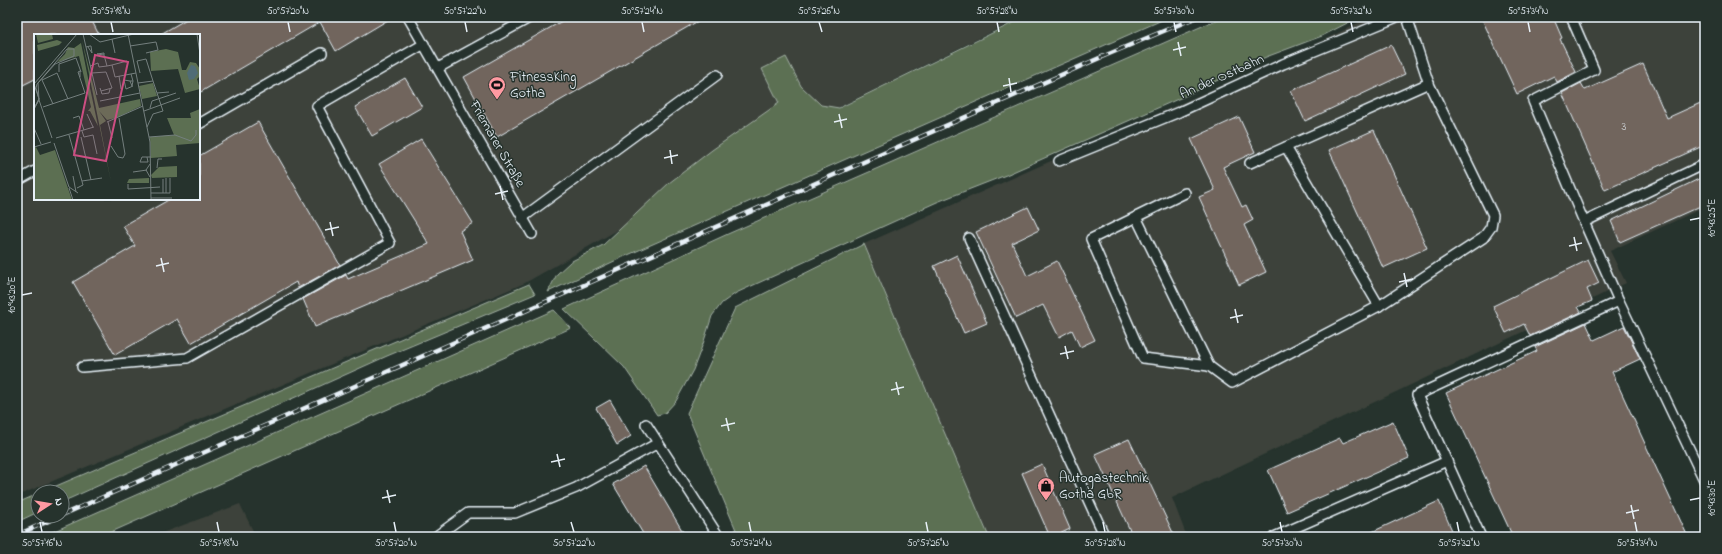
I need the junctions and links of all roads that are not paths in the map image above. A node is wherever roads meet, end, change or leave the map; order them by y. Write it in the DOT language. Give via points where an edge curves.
graph roads {
  1 [pos="408,17"];
  2 [pos="531,17"];
  3 [pos="1397,17"];
  4 [pos="1407,17"];
  5 [pos="1571,17"];
  6 [pos="424,44"];
  7 [pos="322,53"];
  8 [pos="438,68"];
  9 [pos="717,75"];
  10 [pos="1429,83"];
  11 [pos="200,123"];
  12 [pos="1286,147"];
  13 [pos="1059,161"];
  14 [pos="1250,163"];
  15 [pos="1705,164"];
  16 [pos="34,172"];
  17 [pos="17,181"];
  18 [pos="1185,193"];
  19 [pos="1136,217"];
  20 [pos="522,218"];
  21 [pos="1584,222"];
  22 [pos="532,234"];
  23 [pos="969,238"];
  24 [pos="1619,301"];
  25 [pos="1379,306"];
  26 [pos="1208,366"];
  27 [pos="82,367"];
  28 [pos="646,424"];
  29 [pos="658,443"];
  30 [pos="1447,461"];
  31 [pos="1705,482"];
  32 [pos="435,537"];
  33 [pos="719,537"];
  34 [pos="1105,537"];
  35 [pos="1274,537"];
  36 [pos="1481,537"];
  1 -- 6 [label="lane, Friemarer Straße"];
  2 -- 8 [label="lane"];
  3 -- 13 [label="lane, An der Ostbahn"];
  4 -- 10 [label="lane"];
  5 -- 21 [label="lane" via="1594,70 1533,101"];
  6 -- 8 [label="lane, Friemarer Straße"];
  6 -- 27 [label="lane" via="317,106 390,243 187,358"];
  7 -- 11 [label="lane"];
  8 -- 20 [label="lane, Friemarer Straße"];
  9 -- 20 [label="lane"];
  10 -- 12 [label="lane"];
  10 -- 25 [label="lane" via="1493,215 1491,227 1483,238"];
  12 -- 14 [label="lane"];
  12 -- 25 [label="lane"];
  15 -- 21 [label="lane"];
  16 -- 17 [label="lane"];
  18 -- 19 [label="lane"];
  19 -- 26 [label="lane"];
  19 -- 26 [label="lane" via="1091,239 1143,358"];
  20 -- 22 [label="lane, Friemarer Straße"];
  21 -- 24 [label="lane"];
  23 -- 34 [label="lane"];
  24 -- 30 [label="lane" via="1417,395"];
  24 -- 31 [label="lane"];
  25 -- 26 [label="lane" via="1232,383"];
  28 -- 29 [label="lane"];
  29 -- 32 [label="lane" via="576,488 515,513 468,513"];
  29 -- 33 [label="lane"];
  30 -- 35 [label="lane"];
  30 -- 36 [label="lane"];
}
